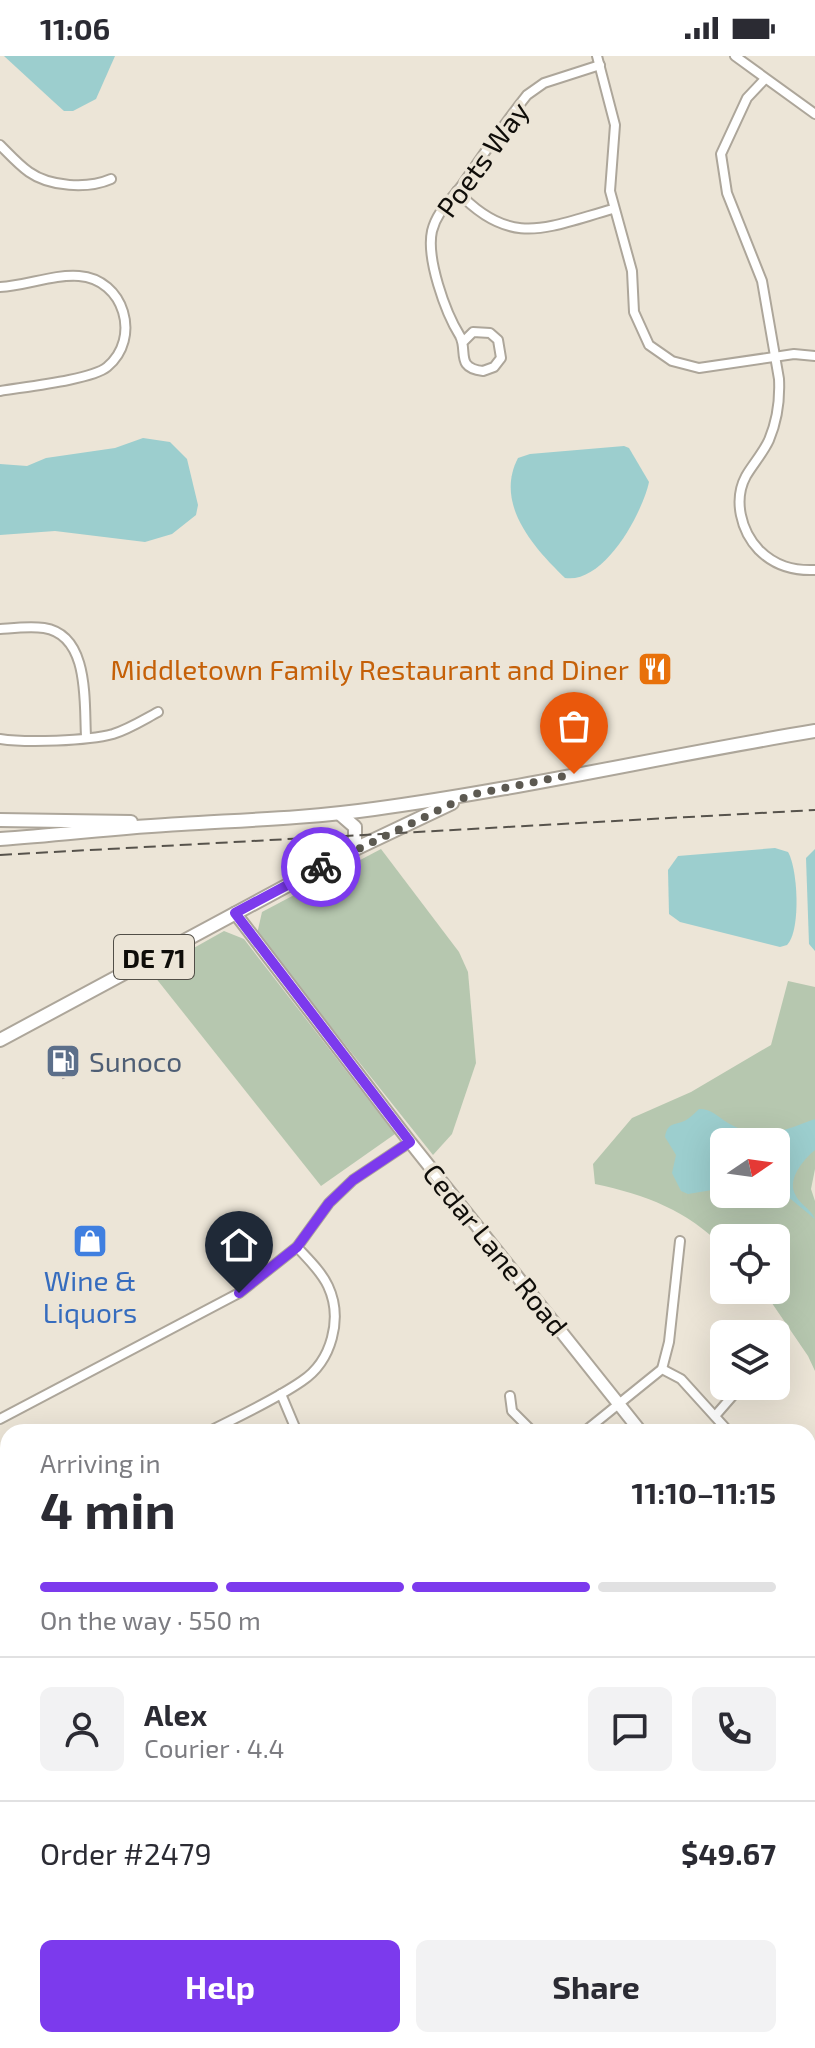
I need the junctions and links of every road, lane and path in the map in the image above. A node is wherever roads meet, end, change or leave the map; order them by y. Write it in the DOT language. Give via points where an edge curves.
graph roads {
  1 [pos="735,56"];
  2 [pos="598,60"];
  3 [pos="764,80"];
  4 [pos="815,114"];
  5 [pos="0,145"];
  6 [pos="111,179"];
  7 [pos="457,191"];
  8 [pos="613,209"];
  9 [pos="0,287"];
  10 [pos="463,342"];
  11 [pos="815,356"];
  12 [pos="777,357"];
  13 [pos="0,391"];
  14 [pos="815,570"];
  15 [pos="0,629"];
  16 [pos="158,712"];
  17 [pos="815,731"];
  18 [pos="86,736"];
  19 [pos="0,739"];
  20 [pos="470,795"];
  21 [pos="358,811"];
  22 [pos="340,814"];
  23 [pos="0,820"];
  24 [pos="178,824"];
  25 [pos="0,839"];
  26 [pos="359,847"];
  27 [pos="235,913"];
  28 [pos="0,1040"];
  29 [pos="410,1142"];
  30 [pos="680,1241"];
  31 [pos="297,1247"];
  32 [pos="662,1369"];
  33 [pos="281,1394"];
  34 [pos="510,1396"];
  35 [pos="729,1400"];
  36 [pos="618,1403"];
  37 [pos="715,1416"];
  38 [pos="0,1419"];
  39 [pos="223,1424"];
  40 [pos="294,1424"];
  41 [pos="525,1424"];
  42 [pos="593,1424"];
  43 [pos="635,1424"];
  44 [pos="722,1424"];
  1 -- 3 [label="street"];
  2 -- 7 [label="street, Poets Way" via="527,95"];
  2 -- 8 [label="street" via="615,125 609,179"];
  3 -- 4 [label="street"];
  3 -- 12 [label="street" via="747,98 721,154 727,193 762,281"];
  5 -- 6 [label="street" via="45,181 95,186"];
  7 -- 8 [label="street" via="492,221 529,230"];
  7 -- 10 [label="street, Poets Way" via="437,216 430,247 453,326"];
  8 -- 12 [label="street" via="632,271 634,312 649,345 660,355 699,368"];
  9 -- 13 [label="street" via="78,276 95,279 121,303 127,320 126,339 105,369"];
  10 -- 10 [label="street, Poets Way" via="463,359 476,370 494,367 501,358 501,347 490,333 473,332"];
  11 -- 12 [label="street"];
  12 -- 14 [label="street" via="780,395 769,440 744,479 740,513 746,532 771,561"];
  15 -- 18 [label="street" via="46,628 67,640 79,662"];
  16 -- 18 [label="street" via="119,732"];
  17 -- 20 [label="main road, DE 71"];
  18 -- 19 [label="street"];
  20 -- 21 [label="main road"];
  20 -- 26 [label="main road, DE 71"];
  21 -- 22 [label="main road"];
  21 -- 26 [label="main road"];
  22 -- 24 [label="main road"];
  22 -- 26 [label="main road" via="355,827"];
  23 -- 24 [label="main road"];
  24 -- 25 [label="main road"];
  26 -- 27 [label="main road, DE 71"];
  27 -- 28 [label="main road, DE 71"];
  27 -- 29 [label="street, Cedar Lane Road"];
  29 -- 31 [label="street" via="353,1180"];
  29 -- 36 [label="street, Cedar Lane Road"];
  30 -- 32 [label="street"];
  31 -- 33 [label="street" via="328,1285 335,1307 334,1331 316,1368"];
  31 -- 38 [label="street" via="239,1293"];
  32 -- 36 [label="street"];
  32 -- 37 [label="street" via="681,1379"];
  33 -- 39 [label="street"];
  33 -- 40 [label="street"];
  34 -- 41 [label="street" via="512,1411"];
  35 -- 37 [label="street"];
  36 -- 42 [label="street"];
  36 -- 43 [label="street, Cedar Lane Road"];
  37 -- 44 [label="street"];
}
